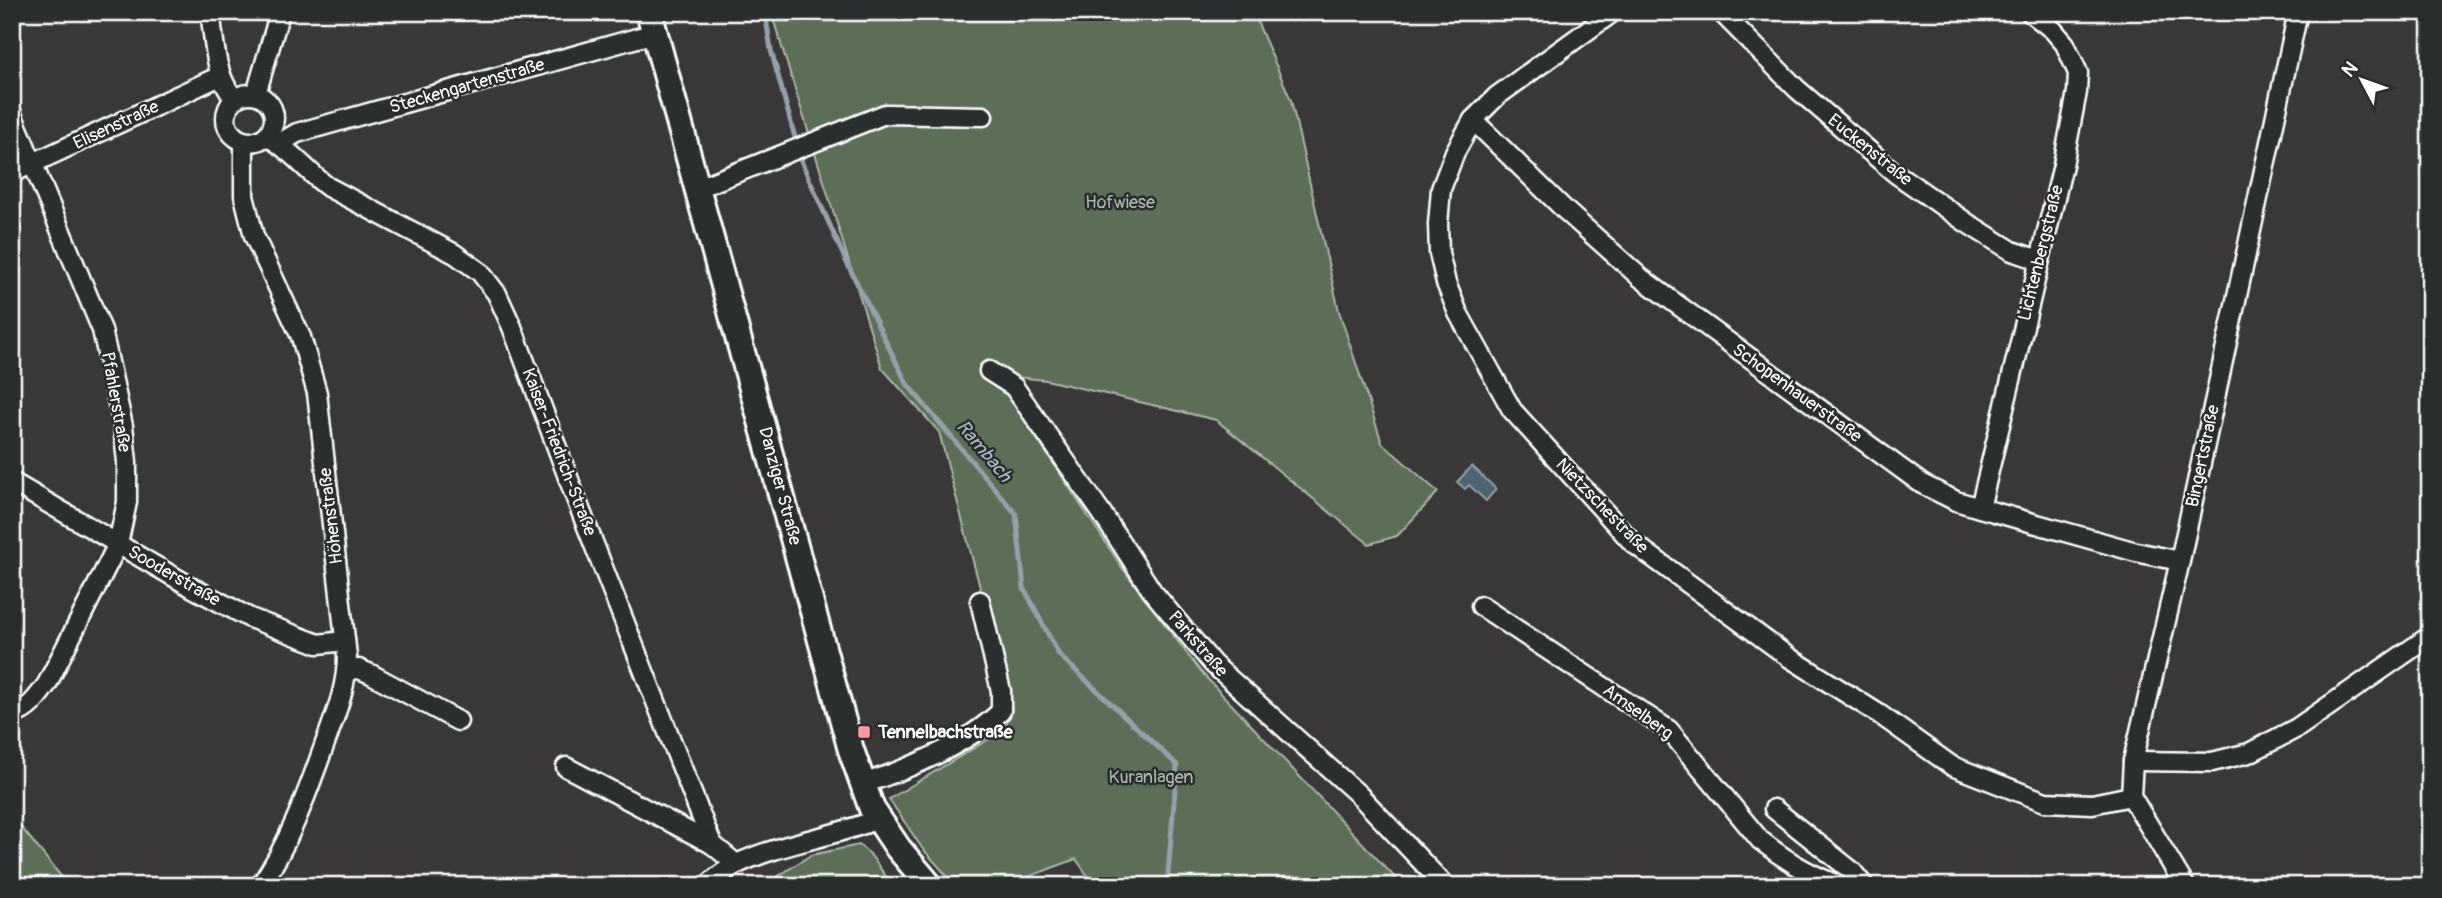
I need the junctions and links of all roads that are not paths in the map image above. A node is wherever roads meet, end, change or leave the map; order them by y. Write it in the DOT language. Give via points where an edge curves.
graph roads {
  1 [pos="210,12"];
  2 [pos="280,12"];
  3 [pos="1613,12"];
  4 [pos="1721,12"];
  5 [pos="2031,12"];
  6 [pos="2298,12"];
  7 [pos="652,23"];
  8 [pos="220,76"];
  9 [pos="256,94"];
  10 [pos="235,99"];
  11 [pos="12,114"];
  12 [pos="983,116"];
  13 [pos="1473,120"];
  14 [pos="273,139"];
  15 [pos="244,142"];
  16 [pos="32,164"];
  17 [pos="12,173"];
  18 [pos="698,188"];
  19 [pos="2039,260"];
  20 [pos="989,372"];
  21 [pos="12,482"];
  22 [pos="1980,508"];
  23 [pos="118,544"];
  24 [pos="2180,561"];
  25 [pos="980,601"];
  26 [pos="1481,607"];
  27 [pos="2430,636"];
  28 [pos="345,642"];
  29 [pos="347,670"];
  30 [pos="12,715"];
  31 [pos="458,721"];
  32 [pos="2133,761"];
  33 [pos="566,767"];
  34 [pos="862,784"];
  35 [pos="2131,796"];
  36 [pos="1774,809"];
  37 [pos="878,819"];
  38 [pos="712,844"];
  39 [pos="736,864"];
  40 [pos="260,886"];
  41 [pos="706,886"];
  42 [pos="929,886"];
  43 [pos="1445,886"];
  44 [pos="1842,886"];
  45 [pos="1864,886"];
  46 [pos="2185,886"];
  1 -- 8 [label="street"];
  2 -- 9 [label="street"];
  3 -- 13 [label="street, Nietzschestraße" via="1497,96"];
  4 -- 19 [label="street, Euckenstraße" via="1797,89 1895,173 2012,251"];
  5 -- 19 [label="street, Lichtenbergstraße" via="2064,44 2078,73 2063,165"];
  6 -- 24 [label="street, Bingertstraße"];
  7 -- 14 [label="street, Steckengartenstraße"];
  7 -- 18 [label="main road, Danziger Straße"];
  8 -- 10 [label="street"];
  8 -- 16 [label="street, Elisenstraße"];
  9 -- 10 [label="street"];
  9 -- 14 [label="street" via="271,106"];
  10 -- 15 [label="street" via="227,121 236,138"];
  11 -- 16 [label="street, Pfahlerstraße"];
  12 -- 18 [label="street" via="885,114"];
  13 -- 22 [label="street, Schopenhauerstraße" via="1641,278 1923,484"];
  13 -- 35 [label="street, Nietzschestraße" via="1441,189 1439,253 1446,283 1512,410 1633,543 1790,658 1952,766 2045,802 2092,804"];
  14 -- 15 [label="street"];
  14 -- 38 [label="street, Kaiser-Friedrich-Straße" via="328,187 455,254 480,272 497,294"];
  15 -- 28 [label="street, Höhenstraße" via="243,187 254,236 298,329 315,383"];
  16 -- 17 [label="street, Elisenstraße"];
  16 -- 23 [label="street, Pfahlerstraße" via="102,330 113,374 127,462 127,502"];
  18 -- 34 [label="main road, Danziger Straße"];
  19 -- 22 [label="street, Lichtenbergstraße"];
  20 -- 43 [label="street, Parkstraße" via="1014,387 1152,591 1213,664 1358,794"];
  21 -- 23 [label="street, Sooderstraße"];
  22 -- 24 [label="street, Schopenhauerstraße"];
  23 -- 28 [label="street, Sooderstraße" via="250,618 318,645"];
  23 -- 30 [label="street, Pfahlerstraße" via="47,684 24,711"];
  24 -- 32 [label="street, Bingertstraße"];
  25 -- 34 [label="street" via="1001,691 1001,711 986,726 901,772"];
  26 -- 44 [label="street, Amselberg" via="1669,730 1760,840 1806,872"];
  27 -- 32 [label="street" via="2297,729 2249,753 2212,762"];
  28 -- 29 [label="street, Höhenstraße"];
  29 -- 31 [label="street" via="371,674"];
  29 -- 40 [label="street, Höhenstraße" via="342,698 290,833"];
  32 -- 35 [label="street, Bingertstraße"];
  33 -- 38 [label="street"];
  34 -- 37 [label="main road, Danziger Straße"];
  35 -- 46 [label="street"];
  36 -- 45 [label="street" via="1852,871"];
  37 -- 39 [label="street"];
  37 -- 42 [label="main road, Danziger Straße"];
  38 -- 39 [label="street, Kaiser-Friedrich-Straße"];
  39 -- 41 [label="street"];
}
